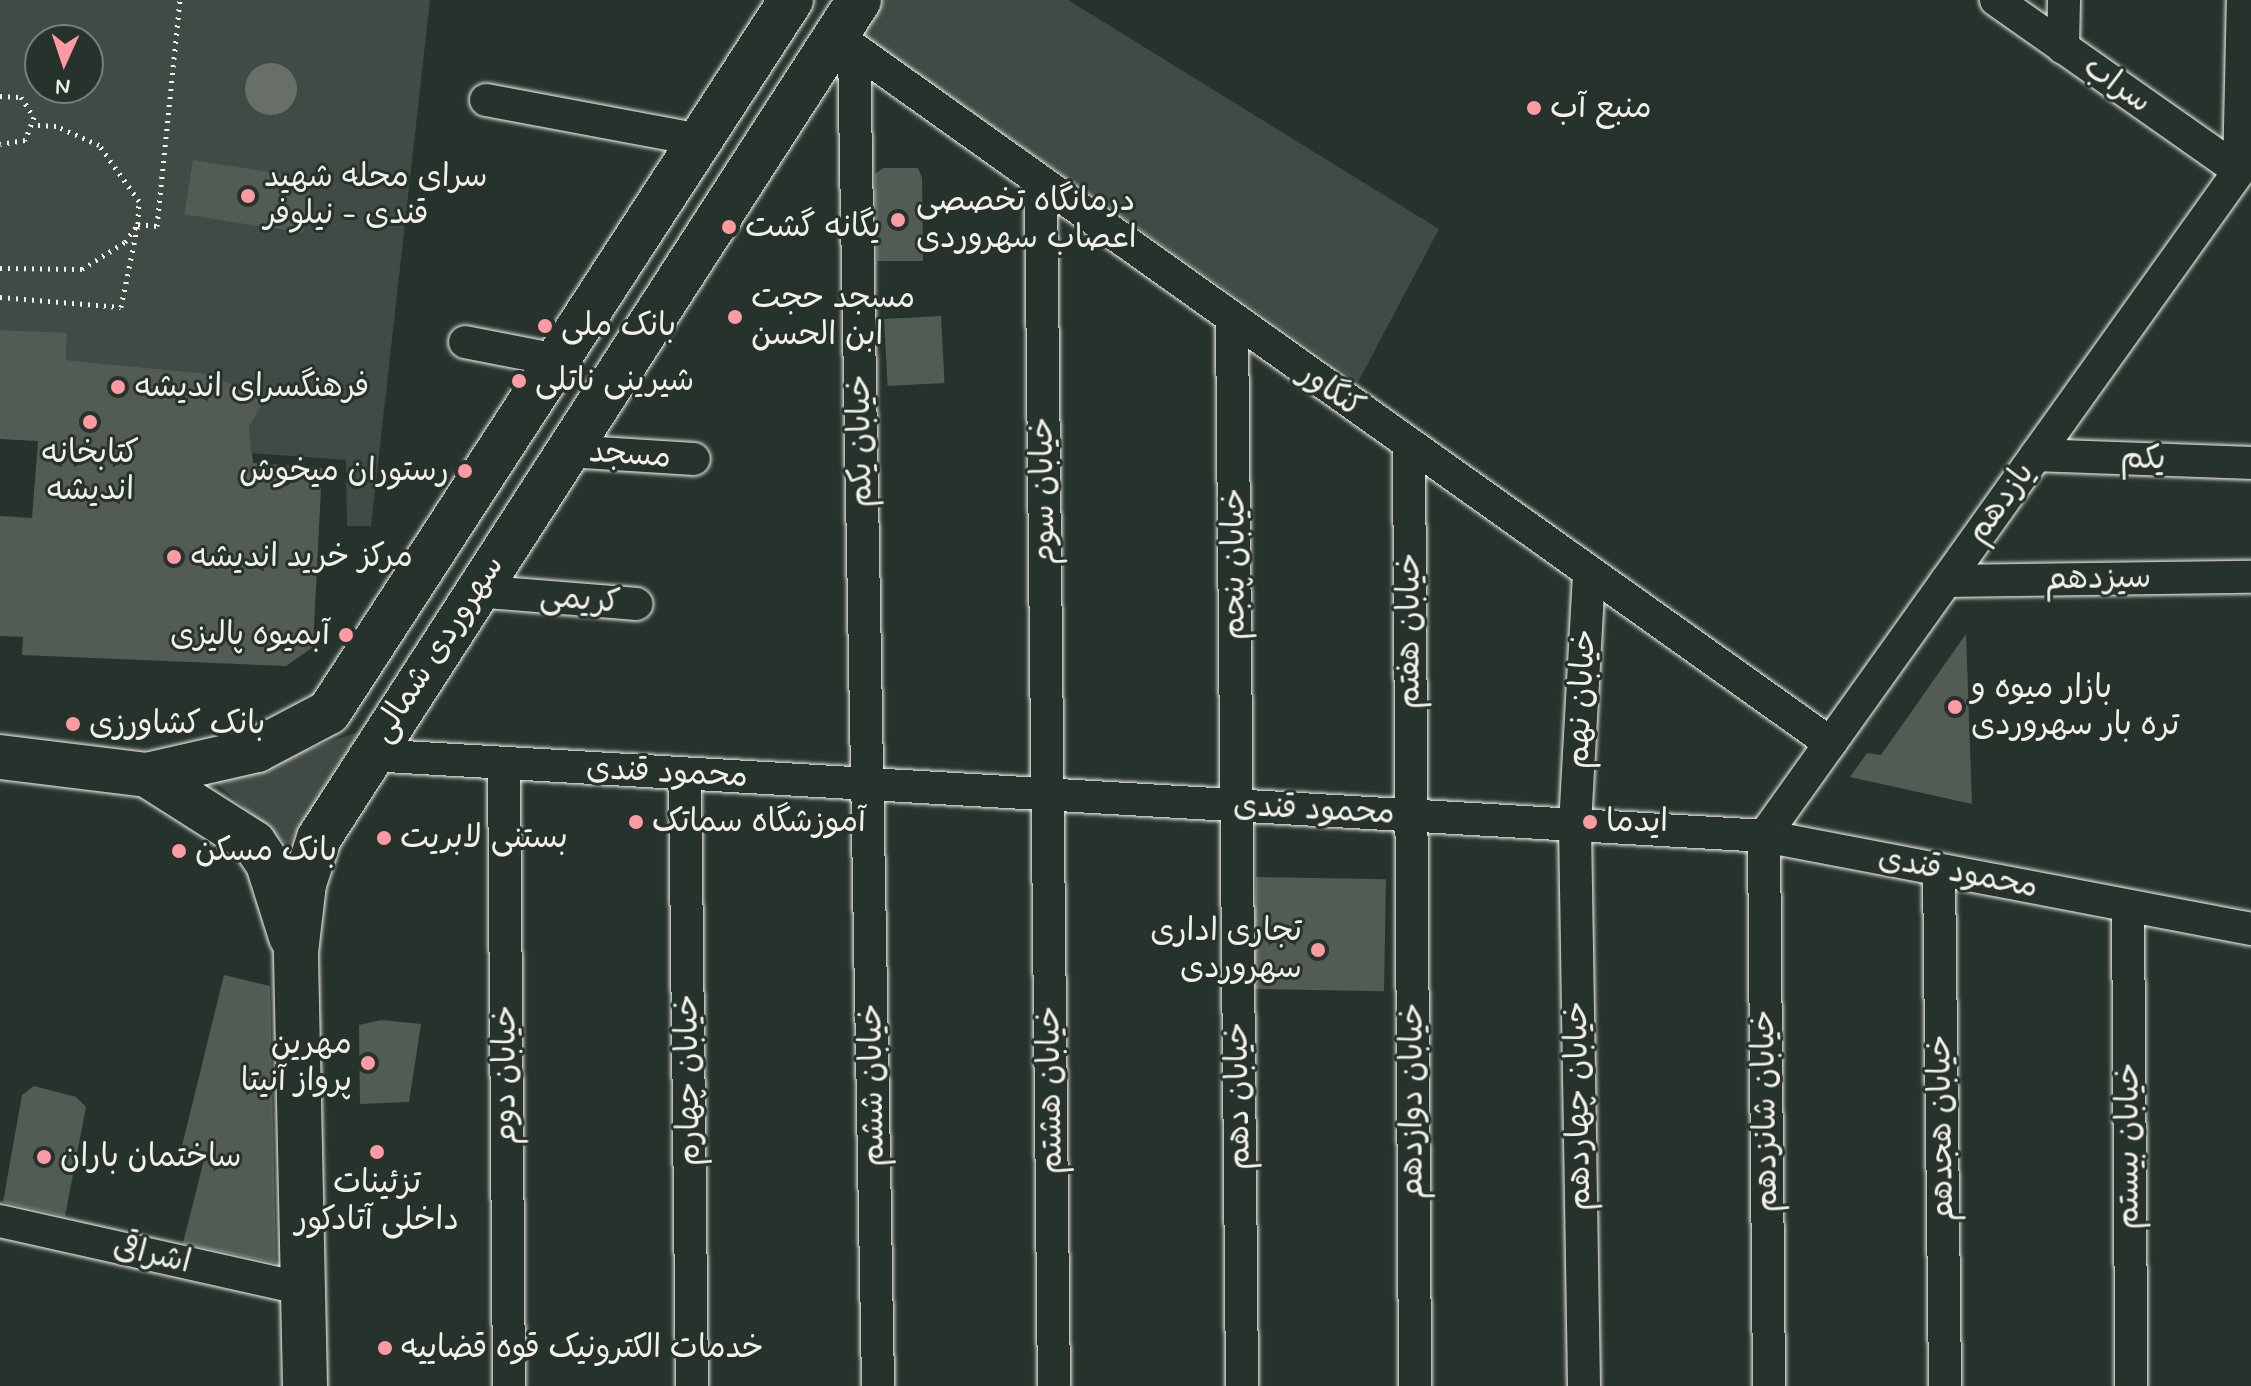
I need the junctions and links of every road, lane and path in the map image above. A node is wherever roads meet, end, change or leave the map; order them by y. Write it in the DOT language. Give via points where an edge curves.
graph roads {
  1 [pos="180,0"];
  2 [pos="791,0"];
  3 [pos="859,0"];
  4 [pos="1996,0"];
  5 [pos="2064,0"];
  6 [pos="2243,0"];
  7 [pos="845,43"];
  8 [pos="2063,48"];
  9 [pos="0,96"];
  10 [pos="486,100"];
  11 [pos="34,125"];
  12 [pos="700,140"];
  13 [pos="0,144"];
  14 [pos="2245,171"];
  15 [pos="1041,188"];
  16 [pos="138,224"];
  17 [pos="0,268"];
  18 [pos="0,297"];
  19 [pos="1232,322"];
  20 [pos="465,342"];
  21 [pos="558,360"];
  22 [pos="1409,446"];
  23 [pos="567,451"];
  24 [pos="2036,455"];
  25 [pos="694,459"];
  26 [pos="2251,463"];
  27 [pos="1589,573"];
  28 [pos="2251,577"];
  29 [pos="1946,581"];
  30 [pos="475,591"];
  31 [pos="636,604"];
  32 [pos="1830,743"];
  33 [pos="369,755"];
  34 [pos="0,757"];
  35 [pos="504,763"];
  36 [pos="685,774"];
  37 [pos="147,775"];
  38 [pos="867,784"];
  39 [pos="1048,795"];
  40 [pos="1237,806"];
  41 [pos="1411,816"];
  42 [pos="1575,825"];
  43 [pos="1764,836"];
  44 [pos="1939,870"];
  45 [pos="2128,906"];
  46 [pos="2251,929"];
  47 [pos="296,952"];
  48 [pos="0,1221"];
  49 [pos="303,1289"];
  50 [pos="305,1386"];
  51 [pos="509,1386"];
  52 [pos="692,1386"];
  53 [pos="878,1386"];
  54 [pos="1054,1386"];
  55 [pos="1242,1386"];
  56 [pos="1415,1386"];
  57 [pos="1584,1386"];
  58 [pos="1769,1386"];
  59 [pos="1945,1386"];
  60 [pos="2131,1386"];
  1 -- 16 [label="path" via="157,226"];
  2 -- 12 [label="main road, سهروردی شمالی"];
  3 -- 7 [label="main road, سهروردی شمالی"];
  4 -- 8 [label="street, سراب"];
  5 -- 8 [label="street"];
  6 -- 14 [label="street"];
  7 -- 15 [label="street, کنگاور"];
  7 -- 23 [label="main road, سهروردی شمالی"];
  7 -- 38 [label="street, خیابان یکم"];
  8 -- 14 [label="street, سراب"];
  9 -- 11 [label="path" via="27,102"];
  10 -- 12 [label="street"];
  11 -- 13 [label="path" via="17,144"];
  11 -- 16 [label="path" via="56,126 99,145 139,201"];
  12 -- 21 [label="main road, سهروردی شمالی"];
  14 -- 24 [label="street, یازدهم"];
  15 -- 19 [label="street, کنگاور"];
  15 -- 39 [label="street, خیابان سوم"];
  16 -- 17 [label="path" via="125,242 82,269"];
  16 -- 18 [label="path" via="121,307"];
  19 -- 22 [label="street, کنگاور"];
  19 -- 40 [label="street, خیابان پنجم"];
  20 -- 21 [label="street"];
  21 -- 37 [label="main road, سهروردی شمالی" via="329,712 257,750"];
  22 -- 27 [label="street, کنگاور"];
  22 -- 41 [label="street, خیابان هفتم"];
  23 -- 25 [label="street, مسجد"];
  23 -- 30 [label="main road, سهروردی شمالی"];
  24 -- 26 [label="street, یکم"];
  24 -- 29 [label="street, یازدهم"];
  27 -- 32 [label="street, کنگاور"];
  27 -- 42 [label="street, خیابان نهم"];
  28 -- 29 [label="street, سیزدهم"];
  29 -- 32 [label="street, یازدهم"];
  30 -- 31 [label="street, کریمی"];
  30 -- 33 [label="main road, سهروردی شمالی"];
  32 -- 43 [label="street, یازدهم"];
  33 -- 35 [label="street, محمود قندی"];
  33 -- 47 [label="main road, سهروردی شمالی" via="308,866"];
  34 -- 37 [label="main road"];
  35 -- 36 [label="street, محمود قندی"];
  35 -- 51 [label="street, خیابان دوم"];
  36 -- 38 [label="street, محمود قندی"];
  36 -- 52 [label="street, خیابان چهارم"];
  37 -- 47 [label="main road" via="254,843 268,864"];
  38 -- 39 [label="street, محمود قندی"];
  38 -- 53 [label="street, خیابان ششم"];
  39 -- 40 [label="street, محمود قندی"];
  39 -- 54 [label="street, خیابان هشتم"];
  40 -- 41 [label="street, محمود قندی"];
  40 -- 55 [label="street, خیابان دهم"];
  41 -- 42 [label="street, محمود قندی"];
  41 -- 56 [label="street, خیابان دوازدهم"];
  42 -- 43 [label="street, محمود قندی"];
  42 -- 57 [label="street, خیابان چهاردهم"];
  43 -- 44 [label="street, محمود قندی"];
  43 -- 58 [label="street, خیابان شانزدهم"];
  44 -- 45 [label="street, محمود قندی"];
  44 -- 59 [label="street, خیابان هجدهم"];
  45 -- 46 [label="street, محمود قندی"];
  45 -- 60 [label="street, خیابان بیستم"];
  47 -- 49 [label="main road, سهروردی شمالی"];
  48 -- 49 [label="street, اشراقی"];
  49 -- 50 [label="main road, سهروردی شمالی"];
}
